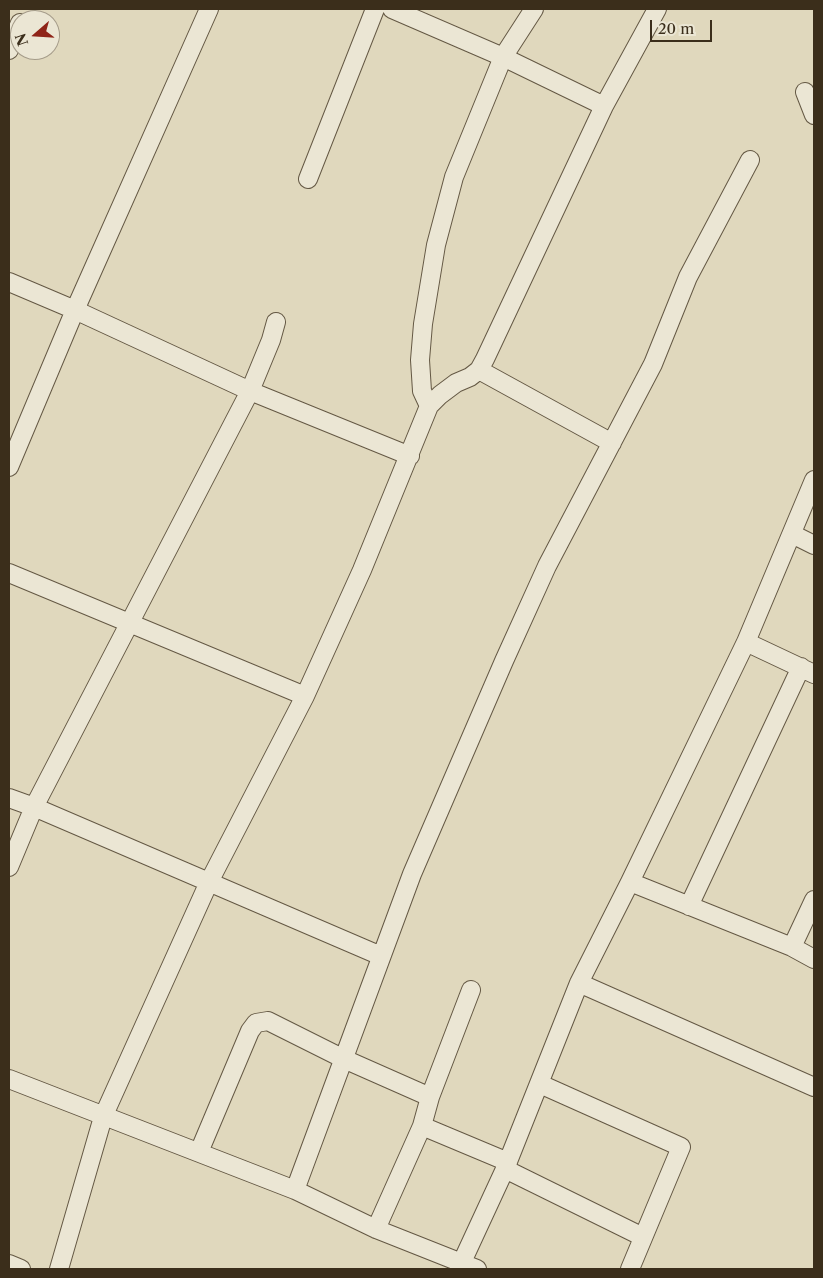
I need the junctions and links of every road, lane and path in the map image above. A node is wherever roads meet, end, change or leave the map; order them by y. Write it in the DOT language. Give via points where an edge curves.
graph roads {
  1 [pos="209,9"];
  2 [pos="375,9"];
  3 [pos="392,9"];
  4 [pos="534,9"];
  5 [pos="657,9"];
  6 [pos="504,57"];
  7 [pos="805,92"];
  8 [pos="604,106"];
  9 [pos="814,115"];
  10 [pos="750,160"];
  11 [pos="308,179"];
  12 [pos="9,282"];
  13 [pos="75,310"];
  14 [pos="276,322"];
  15 [pos="479,370"];
  16 [pos="250,391"];
  17 [pos="429,406"];
  18 [pos="612,443"];
  19 [pos="410,456"];
  20 [pos="9,466"];
  21 [pos="814,480"];
  22 [pos="792,534"];
  23 [pos="814,545"];
  24 [pos="9,573"];
  25 [pos="129,622"];
  26 [pos="746,642"];
  27 [pos="808,671"];
  28 [pos="305,696"];
  29 [pos="9,798"];
  30 [pos="34,807"];
  31 [pos="9,867"];
  32 [pos="209,882"];
  33 [pos="630,882"];
  34 [pos="814,900"];
  35 [pos="690,906"];
  36 [pos="792,947"];
  37 [pos="381,956"];
  38 [pos="814,959"];
  39 [pos="579,983"];
  40 [pos="471,990"];
  41 [pos="344,1059"];
  42 [pos="9,1079"];
  43 [pos="540,1084"];
  44 [pos="814,1087"];
  45 [pos="430,1096"];
  46 [pos="103,1116"];
  47 [pos="422,1126"];
  48 [pos="199,1152"];
  49 [pos="507,1166"];
  50 [pos="295,1190"];
  51 [pos="376,1228"];
  52 [pos="643,1237"];
  53 [pos="9,1264"];
  54 [pos="470,1266"];
  55 [pos="21,1269"];
  56 [pos="60,1269"];
  57 [pos="630,1269"];
  1 -- 13 [label="street"];
  2 -- 11 [label="street"];
  3 -- 6 [label="street"];
  4 -- 6 [label="street"];
  5 -- 8 [label="street"];
  6 -- 8 [label="street"];
  6 -- 17 [label="street" via="454,177 436,245 420,360 422,391"];
  7 -- 9 [label="street"];
  8 -- 15 [label="street"];
  10 -- 18 [label="street" via="688,276 653,364"];
  12 -- 13 [label="street"];
  13 -- 16 [label="street"];
  13 -- 20 [label="street"];
  14 -- 16 [label="street"];
  15 -- 17 [label="street" via="456,383"];
  15 -- 18 [label="street"];
  16 -- 19 [label="street"];
  16 -- 25 [label="street"];
  17 -- 19 [label="street"];
  18 -- 37 [label="street" via="547,566 504,661 412,874"];
  19 -- 28 [label="street"];
  21 -- 22 [label="street"];
  22 -- 23 [label="street"];
  22 -- 26 [label="street"];
  24 -- 25 [label="street"];
  25 -- 28 [label="street"];
  25 -- 30 [label="street"];
  26 -- 27 [label="street"];
  26 -- 33 [label="street"];
  27 -- 35 [label="street"];
  28 -- 32 [label="street"];
  29 -- 30 [label="street"];
  30 -- 31 [label="street"];
  30 -- 32 [label="street"];
  32 -- 37 [label="street"];
  32 -- 46 [label="street"];
  33 -- 35 [label="street"];
  33 -- 39 [label="street"];
  34 -- 36 [label="street"];
  35 -- 36 [label="street"];
  36 -- 38 [label="street"];
  37 -- 41 [label="street"];
  39 -- 43 [label="street"];
  39 -- 44 [label="street"];
  40 -- 45 [label="street"];
  41 -- 45 [label="street"];
  41 -- 48 [label="street" via="268,1021 256,1023"];
  41 -- 50 [label="street"];
  42 -- 46 [label="street"];
  43 -- 49 [label="street"];
  43 -- 52 [label="street" via="681,1148"];
  45 -- 47 [label="street"];
  46 -- 48 [label="street"];
  46 -- 56 [label="street"];
  47 -- 49 [label="street"];
  47 -- 51 [label="street"];
  48 -- 50 [label="street"];
  49 -- 52 [label="street"];
  49 -- 54 [label="street"];
  50 -- 51 [label="street"];
  51 -- 54 [label="street"];
  52 -- 57 [label="street"];
  53 -- 55 [label="street"];
}
